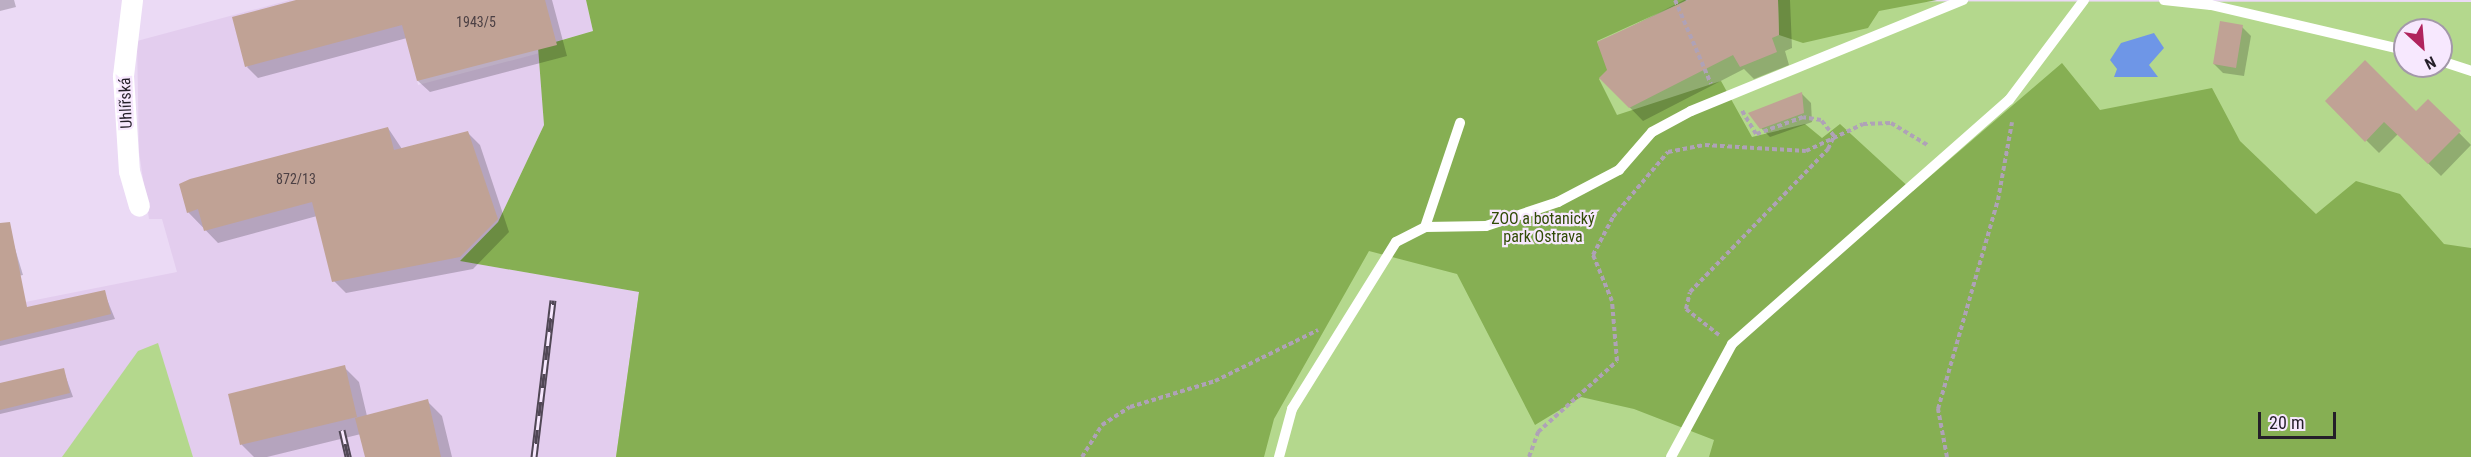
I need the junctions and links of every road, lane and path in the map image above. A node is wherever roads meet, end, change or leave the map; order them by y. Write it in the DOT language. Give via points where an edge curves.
graph roads {
  1 [pos="132,0"];
  2 [pos="1675,0"];
  3 [pos="1963,0"];
  4 [pos="2084,0"];
  5 [pos="2164,0"];
  6 [pos="2393,47"];
  7 [pos="2453,65"];
  8 [pos="2471,71"];
  9 [pos="1732,94"];
  10 [pos="1718,100"];
  11 [pos="2009,100"];
  12 [pos="1460,123"];
  13 [pos="1834,136"];
  14 [pos="1940,157"];
  15 [pos="139,206"];
  16 [pos="1425,227"];
  17 [pos="1347,318"];
  18 [pos="1732,344"];
  19 [pos="1082,457"];
  20 [pos="1279,457"];
  21 [pos="1529,457"];
  22 [pos="1671,457"];
  23 [pos="1947,457"];
  1 -- 15 [label="street, Uhlířská" via="123,76 129,171"];
  2 -- 10 [label="path"];
  3 -- 9 [label="lane"];
  4 -- 11 [label="lane"];
  5 -- 6 [label="lane" via="2211,5"];
  7 -- 8 [label="lane"];
  9 -- 10 [label="lane"];
  9 -- 13 [label="path" via="1756,134 1803,117 1821,120"];
  10 -- 16 [label="lane" via="1652,132 1619,170 1558,202 1486,226"];
  11 -- 14 [label="lane"];
  11 -- 23 [label="path" via="2013,132 1998,200 1938,409"];
  12 -- 16 [label="lane"];
  13 -- 14 [label="path" via="1863,124 1891,123 1920,136"];
  13 -- 18 [label="path" via="1828,149 1685,300 1686,309"];
  13 -- 21 [label="path" via="1806,151 1705,145 1668,152 1613,217 1593,255 1612,301 1617,361 1538,432"];
  14 -- 18 [label="lane"];
  16 -- 17 [label="lane" via="1396,242"];
  17 -- 19 [label="path" via="1215,381 1130,407 1102,425"];
  17 -- 20 [label="lane" via="1292,409"];
  18 -- 22 [label="lane"];
}
